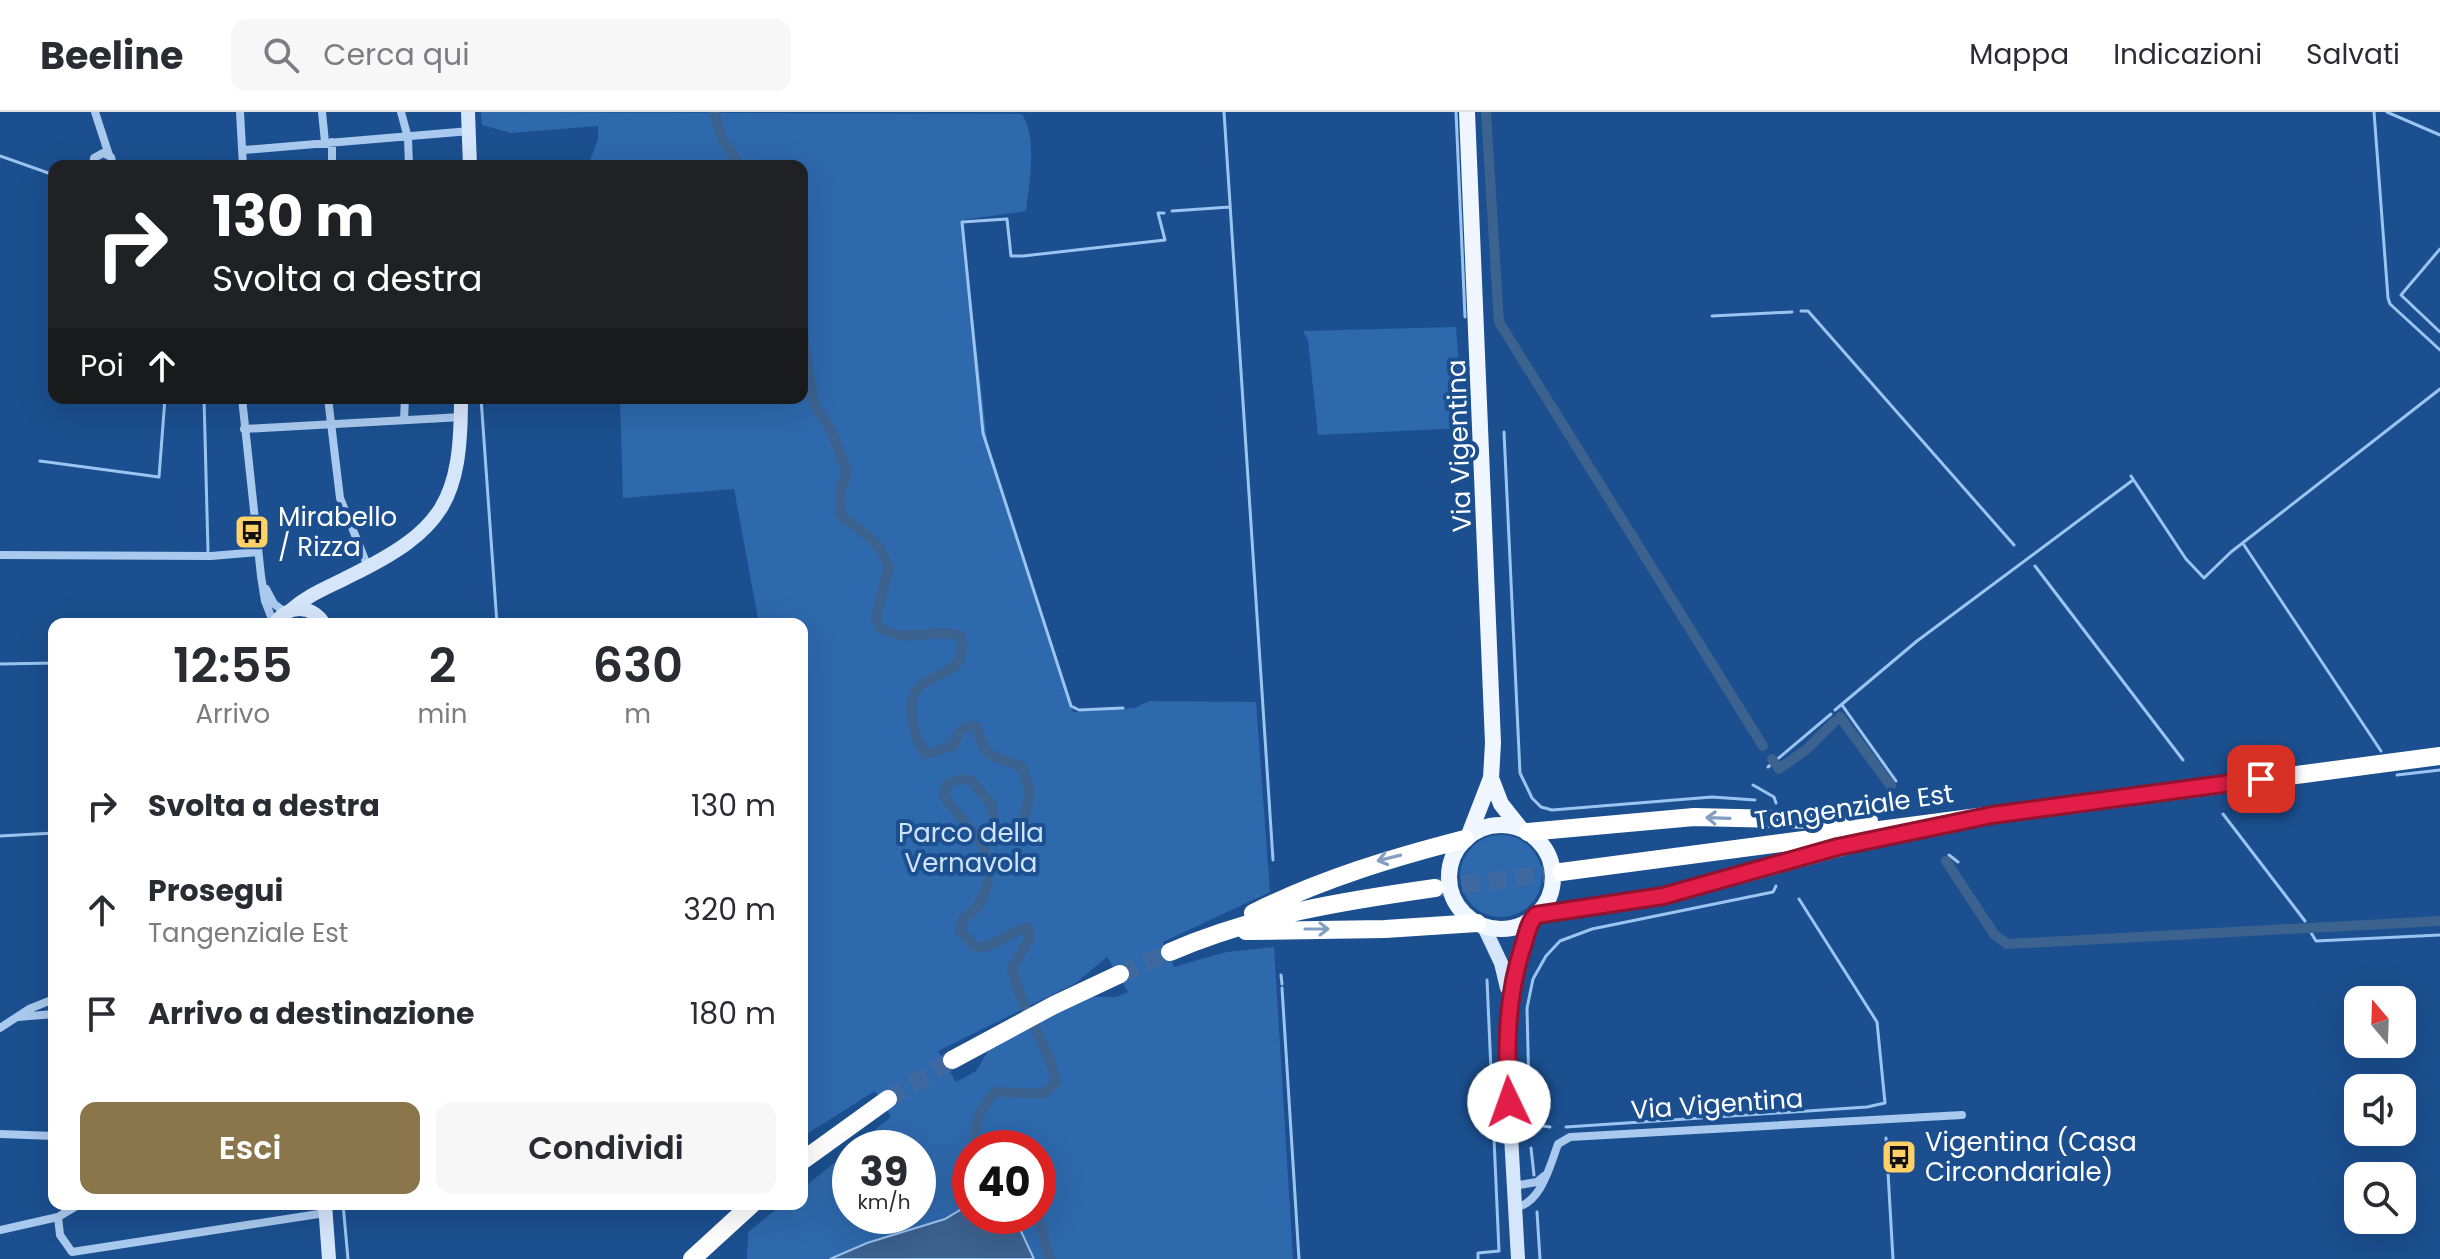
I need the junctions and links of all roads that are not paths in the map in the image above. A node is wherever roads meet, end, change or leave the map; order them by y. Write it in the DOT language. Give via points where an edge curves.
graph roads {
  1 [pos="95,112"];
  2 [pos="240,112"];
  3 [pos="322,112"];
  4 [pos="401,112"];
  5 [pos="468,112"];
  6 [pos="1467,112"];
  7 [pos="471,131"];
  8 [pos="408,138"];
  9 [pos="329,142"];
  10 [pos="244,150"];
  11 [pos="109,155"];
  12 [pos="95,160"];
  13 [pos="111,160"];
  14 [pos="243,160"];
  15 [pos="331,160"];
  16 [pos="409,160"];
  17 [pos="470,160"];
  18 [pos="242,404"];
  19 [pos="329,404"];
  20 [pos="405,404"];
  21 [pos="461,404"];
  22 [pos="462,417"];
  23 [pos="404,420"];
  24 [pos="331,423"];
  25 [pos="244,429"];
  26 [pos="258,552"];
  27 [pos="0,555"];
  28 [pos="368,567"];
  29 [pos="261,576"];
  30 [pos="341,580"];
  31 [pos="281,618"];
  32 [pos="318,618"];
  33 [pos="322,618"];
  34 [pos="2440,756"];
  35 [pos="1491,778"];
  36 [pos="1992,815"];
  37 [pos="1525,830"];
  38 [pos="1467,837"];
  39 [pos="1561,872"];
  40 [pos="1435,888"];
  41 [pos="1534,917"];
  42 [pos="1480,924"];
  43 [pos="1211,934"];
  44 [pos="1170,952"];
  45 [pos="1120,974"];
  46 [pos="1509,996"];
  47 [pos="48,1002"];
  48 [pos="48,1014"];
  49 [pos="17,1017"];
  50 [pos="0,1028"];
  51 [pos="952,1060"];
  52 [pos="888,1099"];
  53 [pos="1962,1115"];
  54 [pos="0,1134"];
  55 [pos="48,1135"];
  56 [pos="808,1157"];
  57 [pos="1547,1173"];
  58 [pos="1513,1186"];
  59 [pos="1514,1208"];
  60 [pos="70,1210"];
  61 [pos="319,1210"];
  62 [pos="325,1210"];
  63 [pos="745,1210"];
  64 [pos="58,1217"];
  65 [pos="0,1230"];
  66 [pos="329,1259"];
  67 [pos="692,1259"];
  68 [pos="1518,1259"];
  1 -- 11 [label="street"];
  2 -- 10 [label="street"];
  3 -- 9 [label="street"];
  4 -- 8 [label="street"];
  5 -- 7 [label="street"];
  6 -- 35 [label="main road, Via Vigentina"];
  7 -- 8 [label="street"];
  7 -- 17 [label="street"];
  8 -- 9 [label="street"];
  8 -- 16 [label="street"];
  9 -- 10 [label="street"];
  9 -- 15 [label="street"];
  10 -- 14 [label="street"];
  11 -- 12 [label="street" via="96,155"];
  11 -- 13 [label="street"];
  18 -- 25 [label="street"];
  19 -- 24 [label="street"];
  20 -- 23 [label="street"];
  21 -- 22 [label="street"];
  22 -- 23 [label="street"];
  22 -- 28 [label="street" via="458,471 442,509 403,548"];
  23 -- 24 [label="street"];
  24 -- 25 [label="street"];
  24 -- 28 [label="street" via="340,498"];
  25 -- 26 [label="street"];
  26 -- 27 [label="street"];
  26 -- 29 [label="street"];
  28 -- 30 [label="street"];
  29 -- 31 [label="street"];
  29 -- 31 [label="street" via="265,601"];
  30 -- 31 [label="street" via="303,599"];
  30 -- 33 [label="street" via="325,596"];
  31 -- 32 [label="street" via="306,609"];
  34 -- 36 [label="highway, Tangenziale Est"];
  35 -- 37 [label="main road, Via Vigentina" via="1501,804"];
  35 -- 38 [label="main road, Via Vigentina"];
  36 -- 37 [label="highway, one-way" via="1866,821 1694,817"];
  36 -- 39 [label="highway, Tangenziale Est"];
  36 -- 41 [label="highway" via="1838,847 1663,896"];
  37 -- 38 [label="main road" via="1492,825"];
  37 -- 41 [label="main road, Via Vigentina" via="1544,848 1553,878 1551,892"];
  38 -- 42 [label="main road, Via Vigentina" via="1453,856 1449,882 1458,907"];
  38 -- 43 [label="highway, one-way" via="1312,884"];
  40 -- 43 [label="highway" via="1291,911"];
  41 -- 42 [label="main road" via="1509,928"];
  41 -- 46 [label="street, Via Vigentina"];
  43 -- 42 [label="highway, one-way"];
  42 -- 46 [label="street, Via Vigentina" via="1501,963"];
  43 -- 44 [label="highway"];
  45 -- 51 [label="highway"];
  46 -- 58 [label="street, Via Vigentina" via="1506,1047"];
  47 -- 49 [label="street"];
  48 -- 49 [label="street"];
  49 -- 50 [label="street"];
  52 -- 56 [label="highway"];
  53 -- 57 [label="street, Via Vigentina" via="1570,1137 1558,1144"];
  54 -- 55 [label="street"];
  57 -- 58 [label="street" via="1537,1182"];
  57 -- 59 [label="street, Via Vigentina" via="1524,1207"];
  58 -- 59 [label="street, Via Vigentina"];
  59 -- 68 [label="street, Via Vigentina"];
  60 -- 64 [label="street"];
  61 -- 64 [label="street" via="72,1252 60,1235"];
  62 -- 66 [label="street"];
  63 -- 67 [label="highway"];
  64 -- 65 [label="street"];
}
